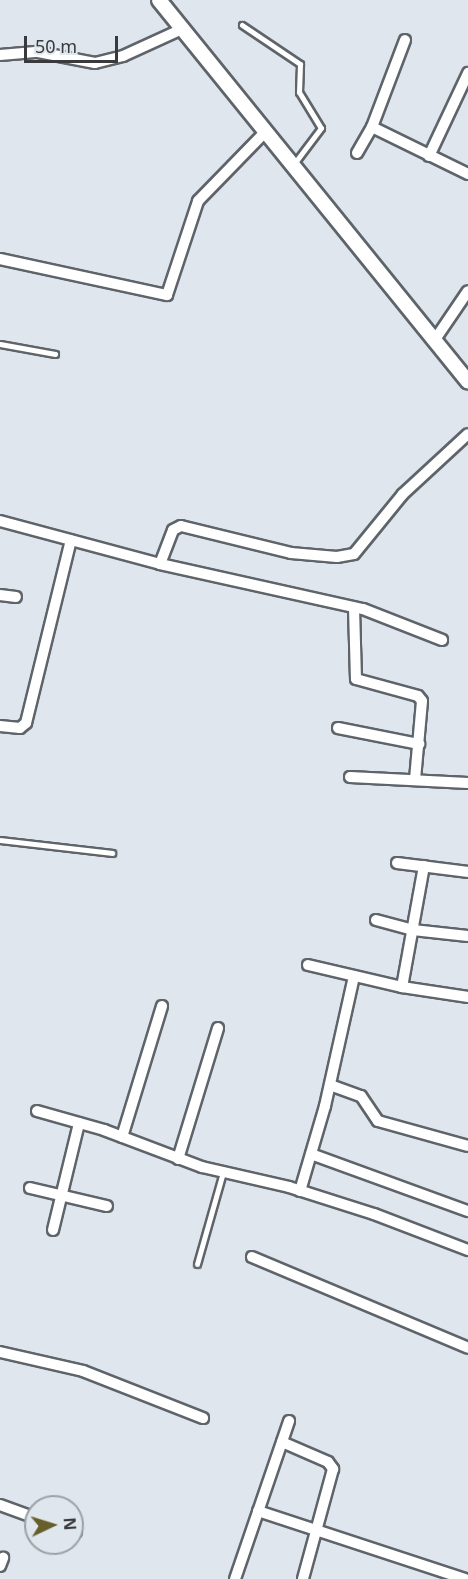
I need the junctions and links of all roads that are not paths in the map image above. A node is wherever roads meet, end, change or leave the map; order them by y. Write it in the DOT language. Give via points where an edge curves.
graph roads {
  1 [pos="159,0"];
  2 [pos="242,25"];
  3 [pos="182,29"];
  4 [pos="405,40"];
  5 [pos="0,55"];
  6 [pos="468,74"];
  7 [pos="372,127"];
  8 [pos="265,132"];
  9 [pos="357,153"];
  10 [pos="429,156"];
  11 [pos="292,166"];
  12 [pos="468,174"];
  13 [pos="0,259"];
  14 [pos="468,291"];
  15 [pos="434,341"];
  16 [pos="0,344"];
  17 [pos="55,354"];
  18 [pos="468,382"];
  19 [pos="468,434"];
  20 [pos="0,521"];
  21 [pos="71,540"];
  22 [pos="160,564"];
  23 [pos="0,595"];
  24 [pos="16,597"];
  25 [pos="354,608"];
  26 [pos="442,640"];
  27 [pos="0,726"];
  28 [pos="338,728"];
  29 [pos="419,744"];
  30 [pos="350,777"];
  31 [pos="415,780"];
  32 [pos="468,783"];
  33 [pos="0,840"];
  34 [pos="112,853"];
  35 [pos="397,863"];
  36 [pos="424,866"];
  37 [pos="468,872"];
  38 [pos="376,920"];
  39 [pos="413,930"];
  40 [pos="468,936"];
  41 [pos="308,965"];
  42 [pos="354,976"];
  43 [pos="402,987"];
  44 [pos="468,997"];
  45 [pos="162,1006"];
  46 [pos="218,1028"];
  47 [pos="330,1085"];
  48 [pos="38,1111"];
  49 [pos="80,1123"];
  50 [pos="122,1137"];
  51 [pos="468,1146"];
  52 [pos="311,1154"];
  53 [pos="178,1159"];
  54 [pos="223,1172"];
  55 [pos="30,1188"];
  56 [pos="300,1191"];
  57 [pos="62,1195"];
  58 [pos="106,1206"];
  59 [pos="468,1211"];
  60 [pos="53,1230"];
  61 [pos="468,1250"];
  62 [pos="252,1257"];
  63 [pos="197,1264"];
  64 [pos="468,1348"];
  65 [pos="0,1352"];
  66 [pos="203,1418"];
  67 [pos="289,1421"];
  68 [pos="282,1442"];
  69 [pos="0,1505"];
  70 [pos="258,1511"];
  71 [pos="24,1514"];
  72 [pos="315,1533"];
  73 [pos="235,1579"];
  74 [pos="303,1579"];
  75 [pos="465,1579"];
  1 -- 3 [label="street"];
  2 -- 11 [label="lane" via="300,64 299,92 321,128"];
  3 -- 5 [label="street" via="123,56 95,63 38,52"];
  3 -- 8 [label="street"];
  4 -- 7 [label="street"];
  6 -- 10 [label="street"];
  7 -- 9 [label="street"];
  7 -- 10 [label="street"];
  8 -- 11 [label="street"];
  8 -- 13 [label="street" via="198,201 167,295 134,291"];
  10 -- 12 [label="street"];
  11 -- 15 [label="street"];
  14 -- 15 [label="street"];
  15 -- 18 [label="street"];
  16 -- 17 [label="lane"];
  19 -- 22 [label="street" via="403,494 354,554 337,557 291,553 181,526 173,530"];
  20 -- 21 [label="street"];
  21 -- 22 [label="street"];
  21 -- 27 [label="street" via="26,723 20,728"];
  22 -- 25 [label="street"];
  23 -- 24 [label="street"];
  25 -- 26 [label="street"];
  25 -- 29 [label="street" via="355,677 421,698"];
  28 -- 29 [label="street"];
  29 -- 31 [label="street"];
  30 -- 31 [label="street"];
  31 -- 32 [label="street"];
  33 -- 34 [label="lane"];
  35 -- 36 [label="street"];
  36 -- 37 [label="street"];
  36 -- 39 [label="street"];
  38 -- 39 [label="street"];
  39 -- 40 [label="street"];
  39 -- 43 [label="street"];
  41 -- 42 [label="street"];
  42 -- 43 [label="street"];
  42 -- 47 [label="street"];
  43 -- 44 [label="street"];
  45 -- 50 [label="street"];
  46 -- 53 [label="street"];
  47 -- 51 [label="street" via="361,1096 372,1117 383,1124"];
  47 -- 52 [label="street"];
  48 -- 49 [label="street"];
  49 -- 50 [label="street"];
  49 -- 57 [label="street"];
  50 -- 53 [label="street"];
  52 -- 56 [label="street"];
  52 -- 59 [label="street"];
  53 -- 54 [label="street"];
  54 -- 56 [label="street"];
  54 -- 63 [label="lane"];
  55 -- 57 [label="street"];
  56 -- 61 [label="street"];
  57 -- 58 [label="street"];
  57 -- 60 [label="street"];
  62 -- 64 [label="street"];
  65 -- 66 [label="street" via="83,1371"];
  67 -- 68 [label="street"];
  68 -- 70 [label="street"];
  68 -- 72 [label="street" via="332,1466"];
  69 -- 71 [label="street"];
  70 -- 72 [label="street"];
  70 -- 73 [label="street"];
  72 -- 74 [label="street"];
  72 -- 75 [label="street"];
}
